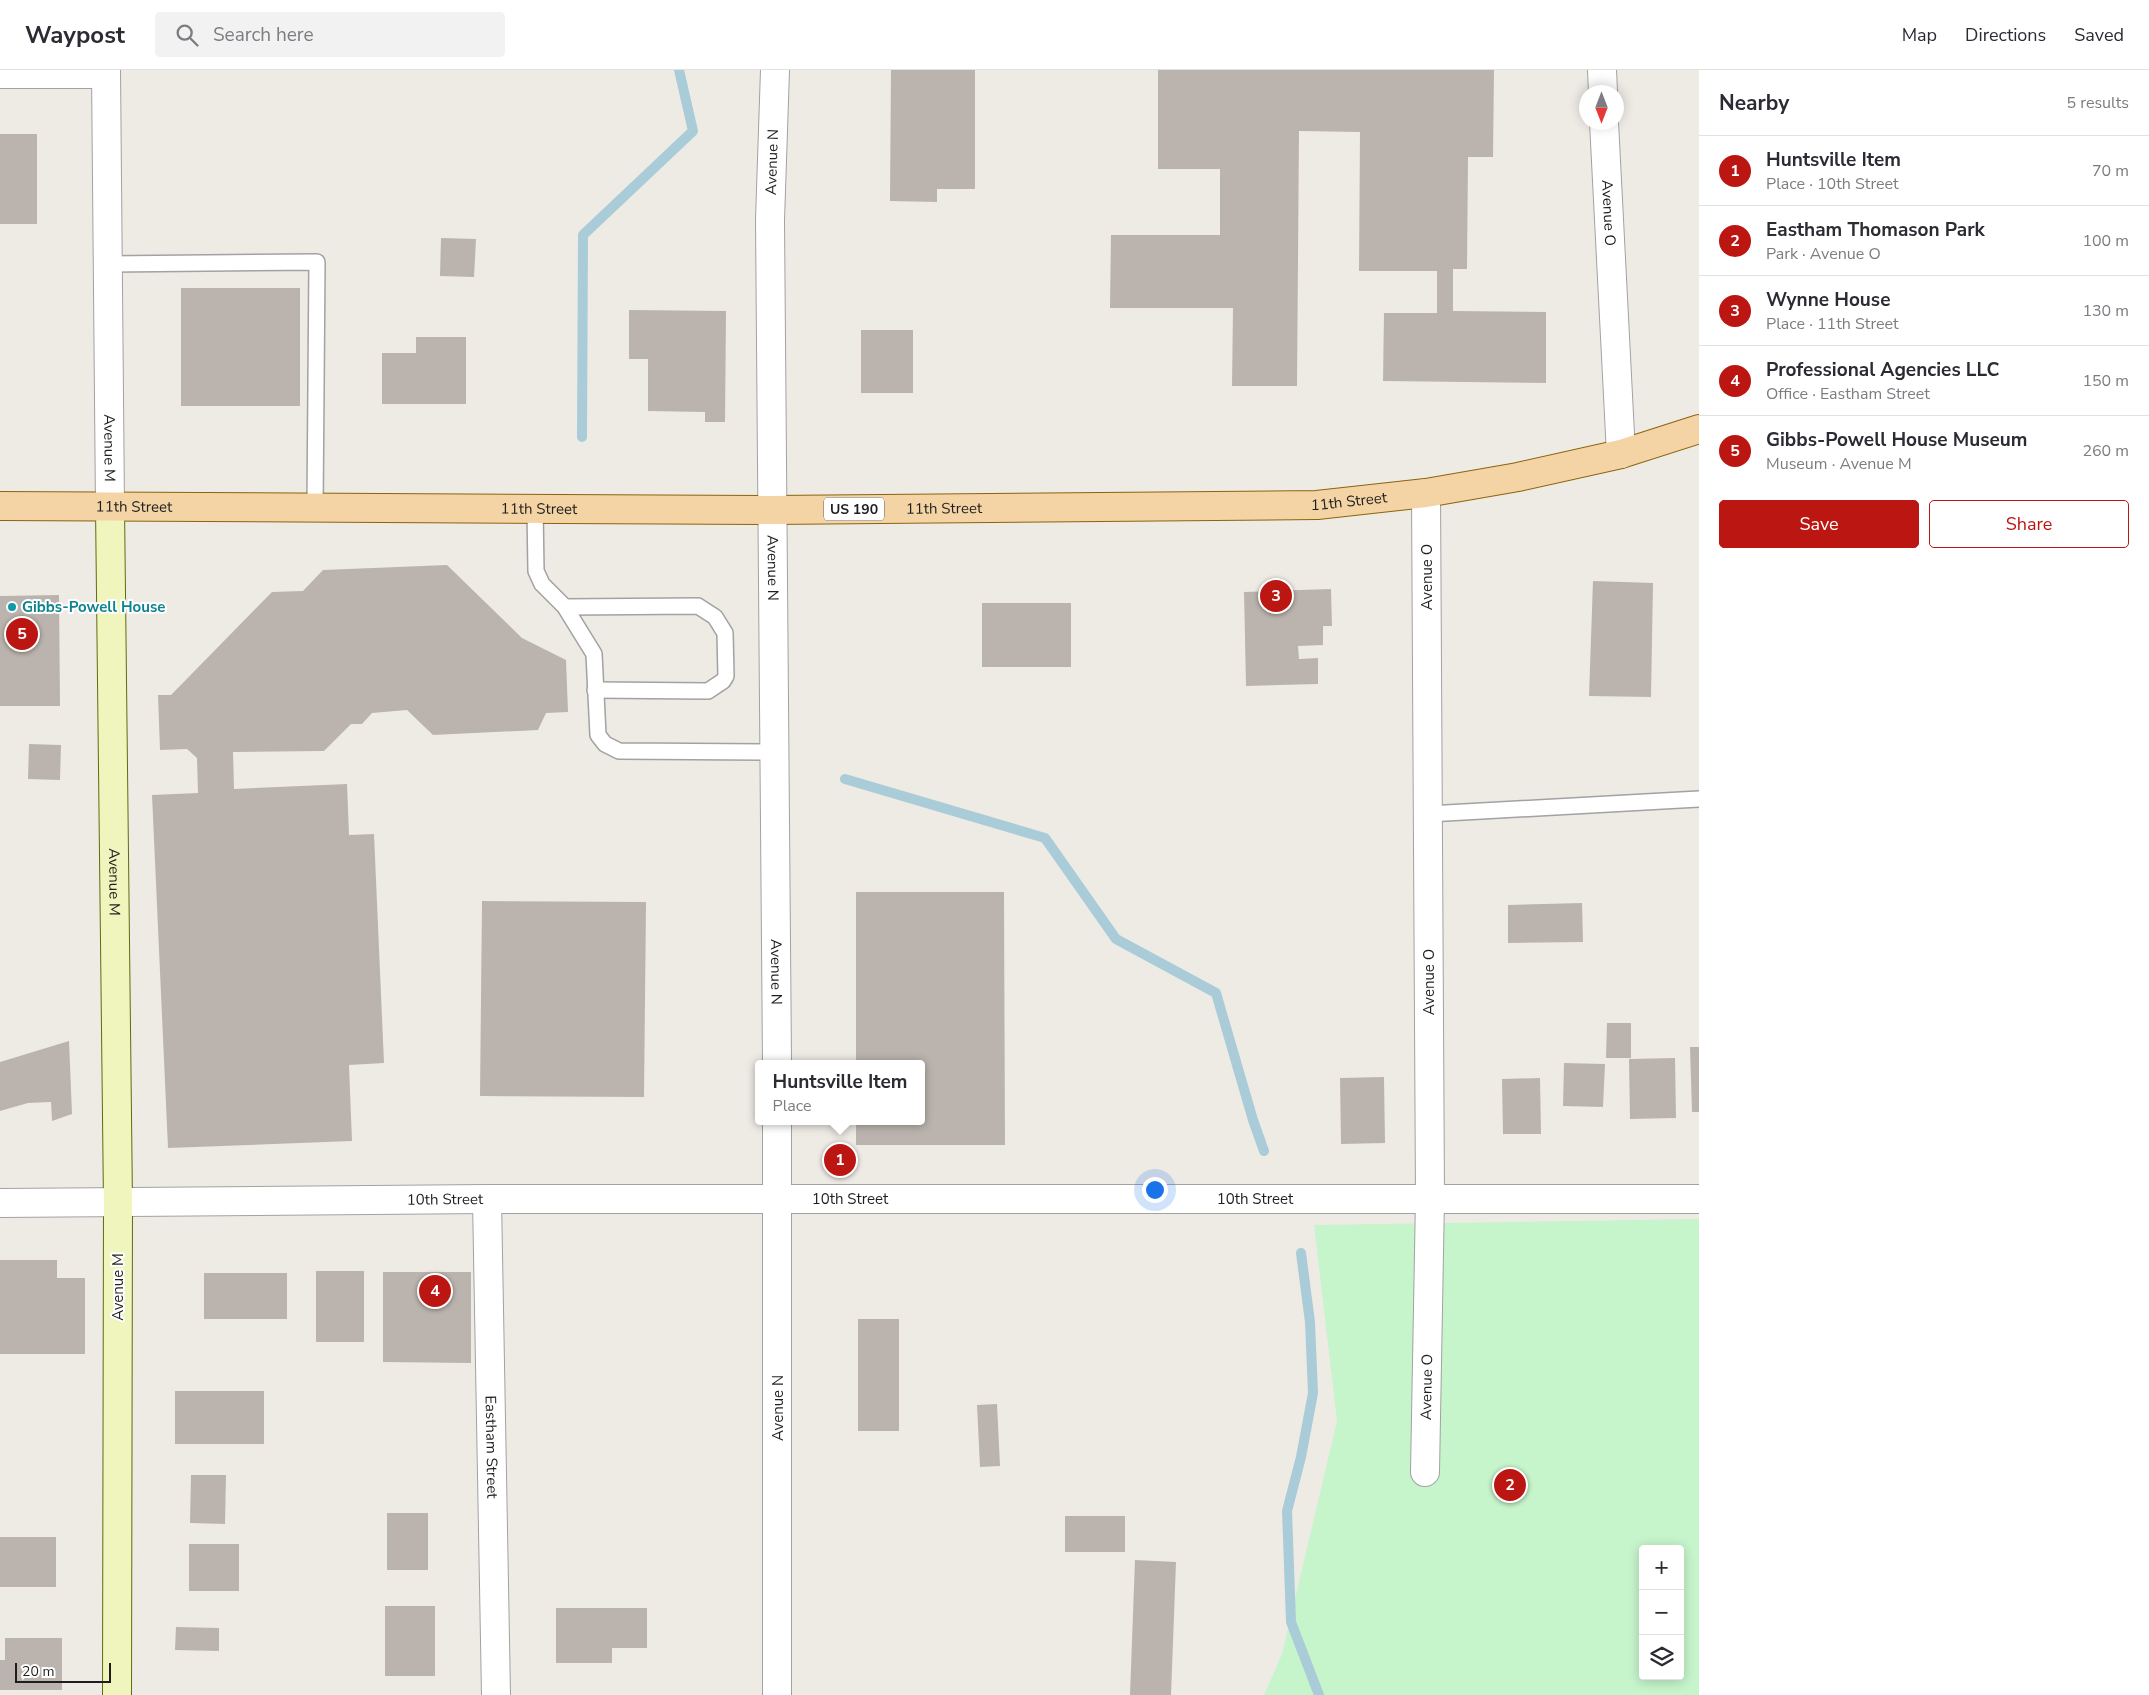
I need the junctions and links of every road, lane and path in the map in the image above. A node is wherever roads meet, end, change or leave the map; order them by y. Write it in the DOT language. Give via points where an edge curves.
graph roads {
  1 [pos="775,70"];
  2 [pos="1602,70"];
  3 [pos="106,72"];
  4 [pos="0,74"];
  5 [pos="1603,85"];
  6 [pos="1604,130"];
  7 [pos="108,264"];
  8 [pos="1699,429"];
  9 [pos="1621,454"];
  10 [pos="1426,493"];
  11 [pos="0,506"];
  12 [pos="110,507"];
  13 [pos="315,508"];
  14 [pos="535,509"];
  15 [pos="772,510"];
  16 [pos="565,607"];
  17 [pos="596,690"];
  18 [pos="774,752"];
  19 [pos="1699,799"];
  20 [pos="1428,814"];
  21 [pos="777,1060"];
  22 [pos="777,1125"];
  23 [pos="778,1198"];
  24 [pos="1430,1198"];
  25 [pos="487,1199"];
  26 [pos="1699,1199"];
  27 [pos="0,1203"];
  28 [pos="118,1203"];
  29 [pos="1425,1472"];
  30 [pos="117,1695"];
  31 [pos="496,1695"];
  32 [pos="777,1695"];
  1 -- 15 [label="street, Avenue N" via="770,220"];
  2 -- 5 [label="street"];
  3 -- 4 [label="street"];
  3 -- 7 [label="street, Avenue M"];
  6 -- 9 [label="street, Avenue O"];
  7 -- 12 [label="street, Avenue M"];
  7 -- 13 [label="lane" via="317,262"];
  8 -- 9 [label="main road, 11th Street / US 190"];
  9 -- 10 [label="main road, 11th Street / US 190"];
  10 -- 15 [label="main road, 11th Street / US 190" via="1317,505"];
  10 -- 20 [label="street, Avenue O"];
  11 -- 12 [label="main road, 11th Street / US 190"];
  12 -- 13 [label="main road, 11th Street / US 190"];
  12 -- 28 [label="main road, Avenue M"];
  13 -- 14 [label="main road, 11th Street / US 190"];
  14 -- 15 [label="main road, 11th Street / US 190"];
  14 -- 16 [label="lane" via="536,571 542,584"];
  15 -- 18 [label="street, Avenue N"];
  16 -- 17 [label="lane" via="594,654"];
  16 -- 17 [label="lane" via="698,606 715,617 725,633 726,676 723,682 708,691"];
  17 -- 18 [label="lane" via="598,735 605,744 619,751"];
  18 -- 21 [label="street, Avenue N"];
  19 -- 20 [label="lane"];
  20 -- 24 [label="street, Avenue O"];
  22 -- 23 [label="street, Avenue N"];
  23 -- 24 [label="street, 10th Street"];
  23 -- 25 [label="street, 10th Street"];
  23 -- 32 [label="street, Avenue N"];
  24 -- 26 [label="street, 10th Street"];
  24 -- 29 [label="street, Avenue O"];
  25 -- 28 [label="street, 10th Street"];
  25 -- 31 [label="street, Eastham Street"];
  27 -- 28 [label="street, 10th Street"];
  28 -- 30 [label="main road, Avenue M"];
}
